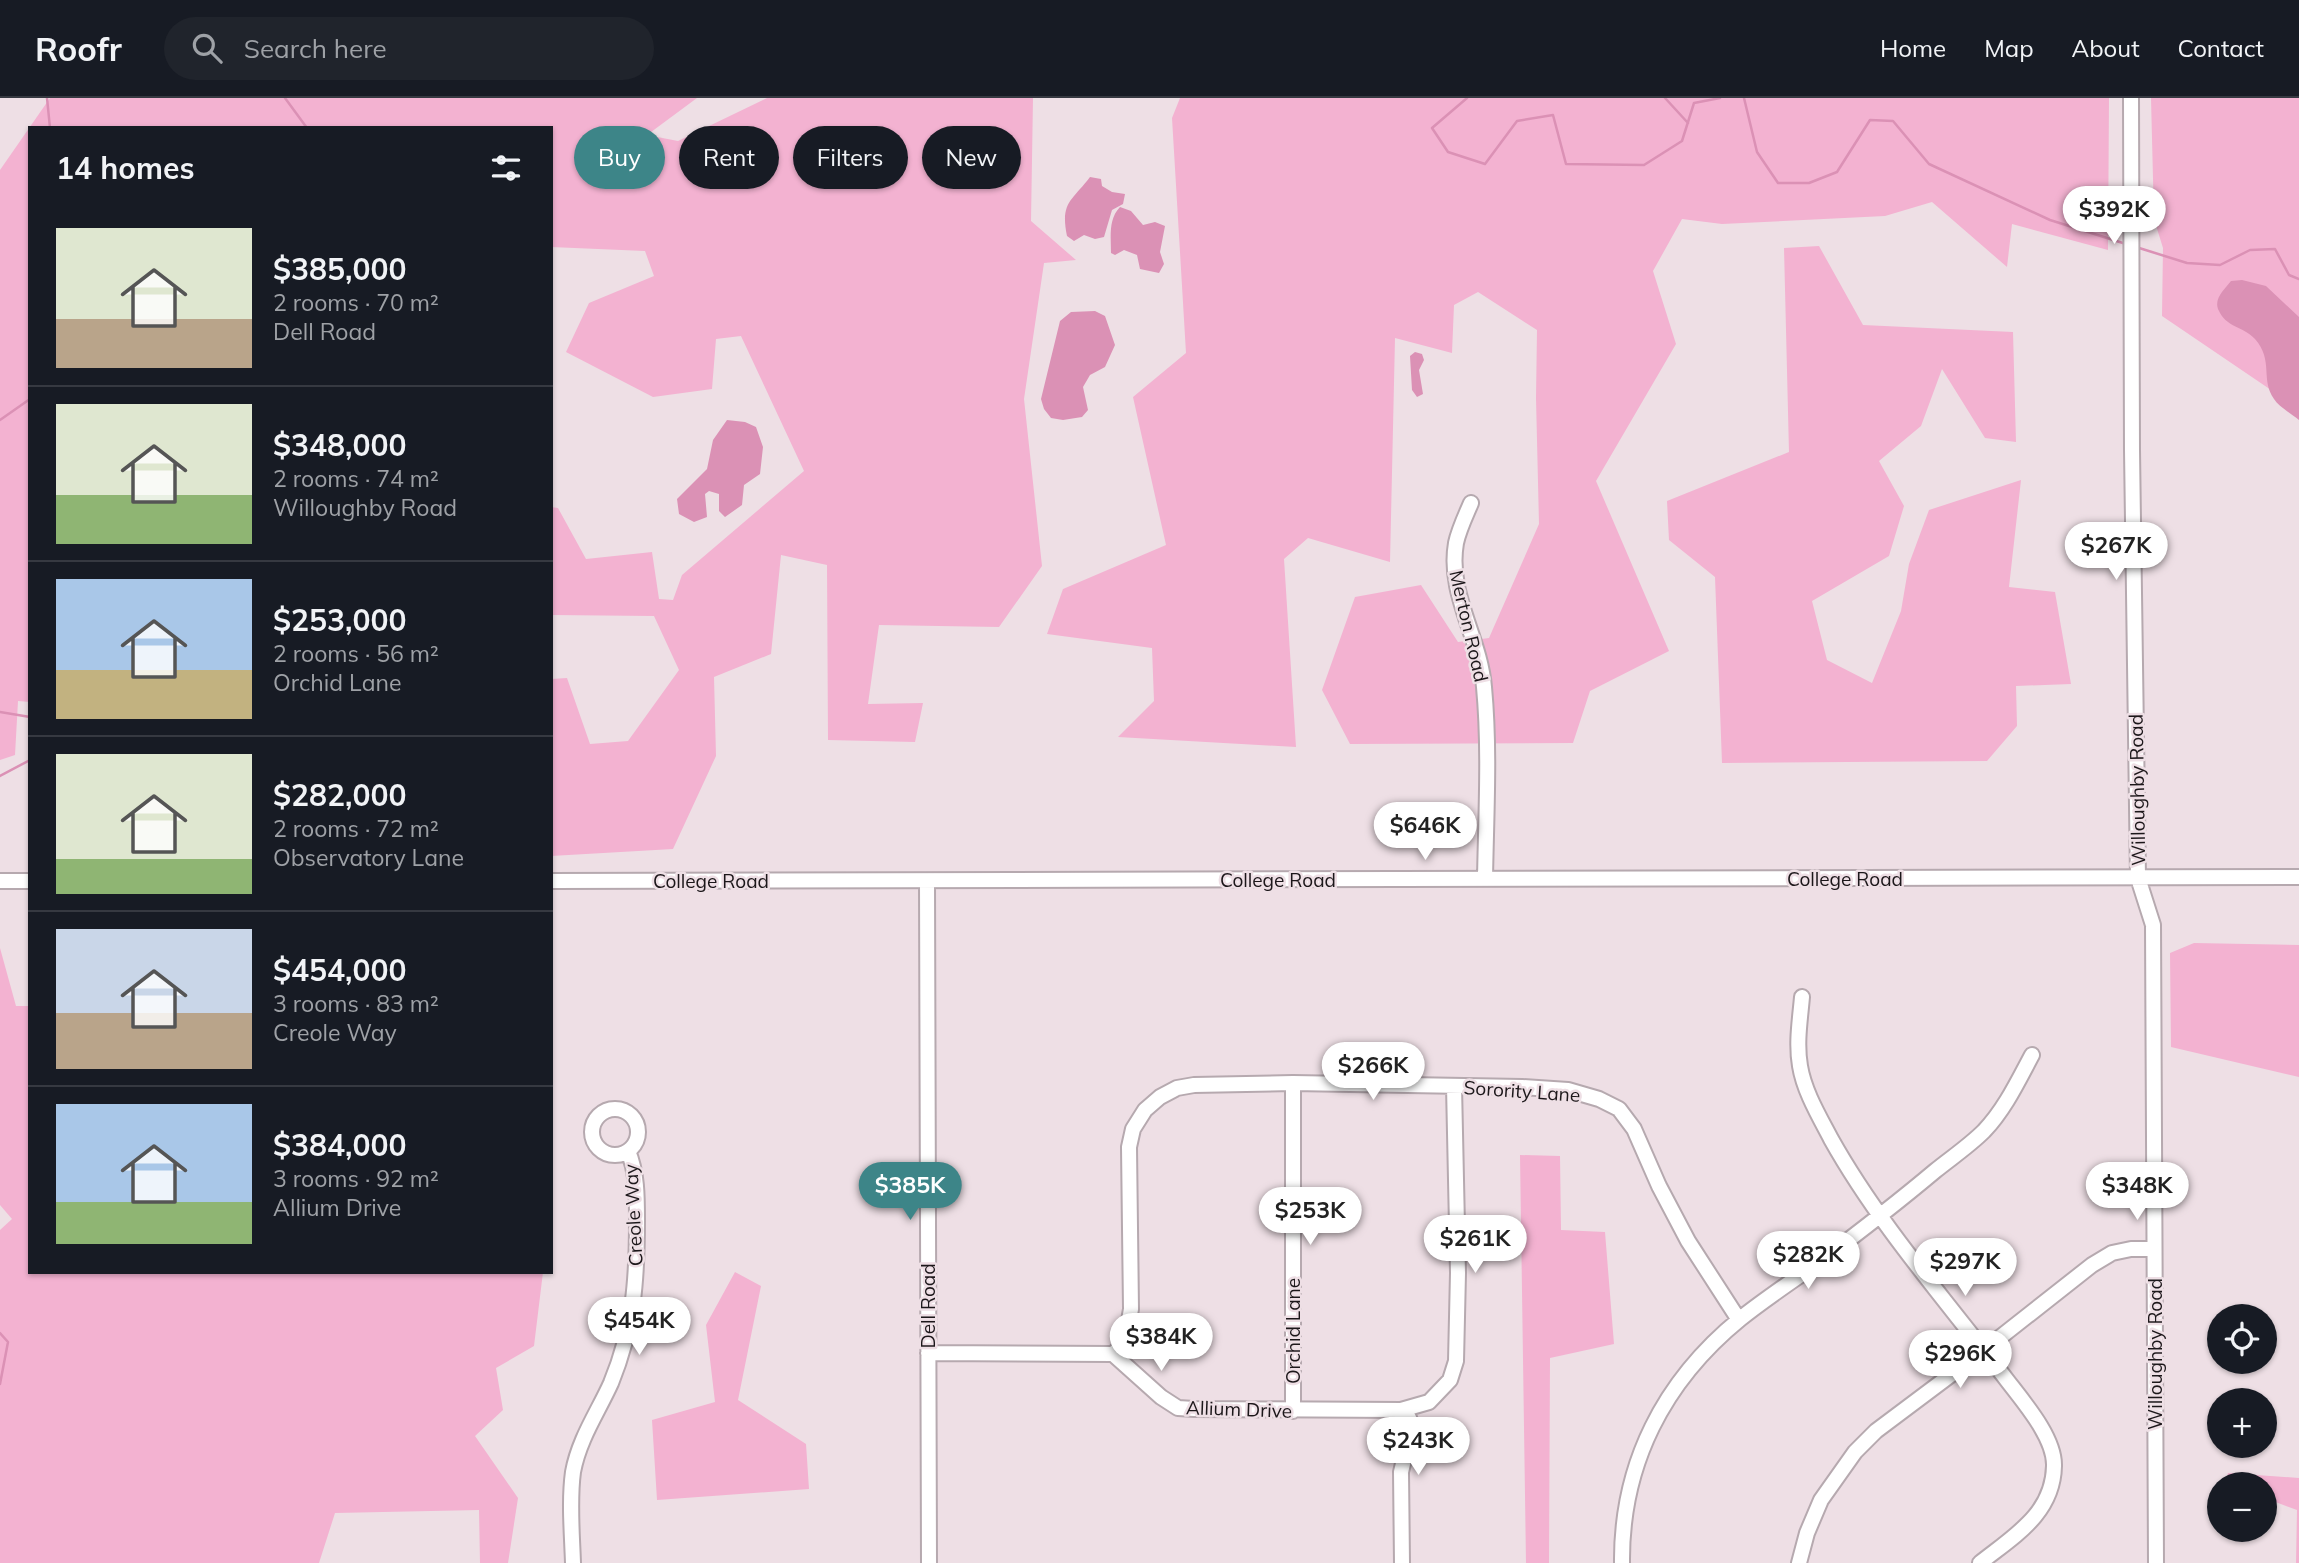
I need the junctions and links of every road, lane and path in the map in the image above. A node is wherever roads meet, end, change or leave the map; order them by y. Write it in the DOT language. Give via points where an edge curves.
graph roads {
  1 [pos="2131,98"];
  2 [pos="1471,503"];
  3 [pos="2299,877"];
  4 [pos="2138,878"];
  5 [pos="1485,879"];
  6 [pos="0,881"];
  7 [pos="28,881"];
  8 [pos="553,881"];
  9 [pos="927,881"];
  10 [pos="1802,997"];
  11 [pos="2032,1055"];
  12 [pos="1293,1083"];
  13 [pos="1454,1086"];
  14 [pos="628,1151"];
  15 [pos="1881,1216"];
  16 [pos="2154,1249"];
  17 [pos="1739,1320"];
  18 [pos="1984,1350"];
  19 [pos="928,1353"];
  20 [pos="1113,1354"];
  21 [pos="1401,1410"];
  22 [pos="1293,1411"];
  23 [pos="573,1563"];
  24 [pos="929,1563"];
  25 [pos="1402,1563"];
  26 [pos="1622,1563"];
  27 [pos="1799,1563"];
  28 [pos="1980,1563"];
  29 [pos="2156,1563"];
  1 -- 4 [label="street, Willoughby Road"];
  2 -- 5 [label="street, Merton Road" via="1456,540 1454,559 1462,608 1476,644 1485,688"];
  3 -- 4 [label="street, College Road"];
  4 -- 5 [label="street, College Road"];
  4 -- 16 [label="street, Willoughby Road" via="2153,925"];
  5 -- 9 [label="street, College Road"];
  6 -- 7 [label="street"];
  8 -- 9 [label="street, College Road"];
  9 -- 19 [label="street, Dell Road"];
  10 -- 15 [label="street" via="1797,1048 1800,1068 1850,1173"];
  11 -- 15 [label="street" via="2002,1109 1983,1131"];
  12 -- 13 [label="street, Sorority Lane"];
  12 -- 20 [label="street, Sorority Lane" via="1177,1088 1145,1110 1129,1147 1129,1327 1125,1343"];
  12 -- 22 [label="street, Orchid Lane"];
  13 -- 17 [label="street, Sorority Lane" via="1568,1090 1619,1109 1634,1129 1689,1241"];
  13 -- 21 [label="street" via="1456,1362 1450,1380 1429,1402"];
  14 -- 23 [label="street, Creole Way" via="634,1163 637,1271 626,1343 573,1472"];
  15 -- 17 [label="street"];
  15 -- 18 [label="street"];
  16 -- 18 [label="street" via="2112,1253"];
  16 -- 29 [label="street, Willoughby Road"];
  17 -- 26 [label="street" via="1675,1388 1645,1441 1626,1499"];
  18 -- 27 [label="street" via="1855,1452 1821,1500"];
  18 -- 28 [label="street" via="2043,1431 2054,1463 2051,1490 2038,1515"];
  19 -- 20 [label="street"];
  19 -- 24 [label="street, Dell Road"];
  20 -- 22 [label="street, Allium Drive" via="1178,1408"];
  21 -- 22 [label="street, Allium Drive"];
  21 -- 25 [label="street" via="1412,1426 1401,1472"];
}
